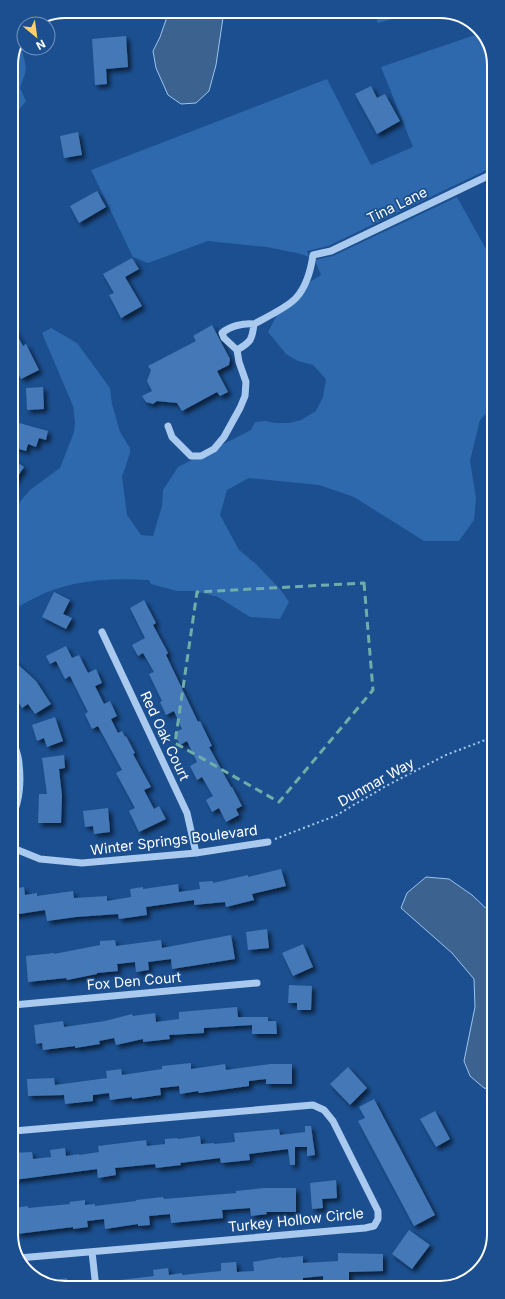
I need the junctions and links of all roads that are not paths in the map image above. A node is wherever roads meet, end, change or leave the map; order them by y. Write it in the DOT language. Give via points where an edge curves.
graph roads {
  1 [pos="487,176"];
  2 [pos="254,324"];
  3 [pos="237,350"];
  4 [pos="168,426"];
  5 [pos="102,632"];
  6 [pos="18,757"];
  7 [pos="18,793"];
  8 [pos="268,842"];
  9 [pos="18,850"];
  10 [pos="196,853"];
  11 [pos="257,983"];
  12 [pos="18,1004"];
  13 [pos="18,1131"];
  14 [pos="92,1252"];
  15 [pos="25,1258"];
  16 [pos="95,1281"];
  1 -- 2 [label="street, Tina Lane" via="331,251 313,255 304,285 296,298"];
  2 -- 3 [label="street" via="252,339"];
  2 -- 3 [label="street" via="229,327 222,332 224,338"];
  3 -- 4 [label="street" via="246,382 245,396 224,437 214,449 201,456 192,456 172,437"];
  5 -- 10 [label="street, Red Oak Court" via="187,812"];
  6 -- 7 [label="street" via="20,764"];
  8 -- 10 [label="street, Winter Springs Boulevard"];
  9 -- 10 [label="street, Winter Springs Boulevard" via="40,859 82,863"];
  11 -- 12 [label="street, Fox Den Court"];
  13 -- 14 [label="street, Turkey Hollow Circle" via="314,1105 324,1110 333,1121 378,1211 378,1219 374,1226 365,1228"];
  14 -- 15 [label="street, Turkey Hollow Circle"];
  14 -- 16 [label="street"];
}
